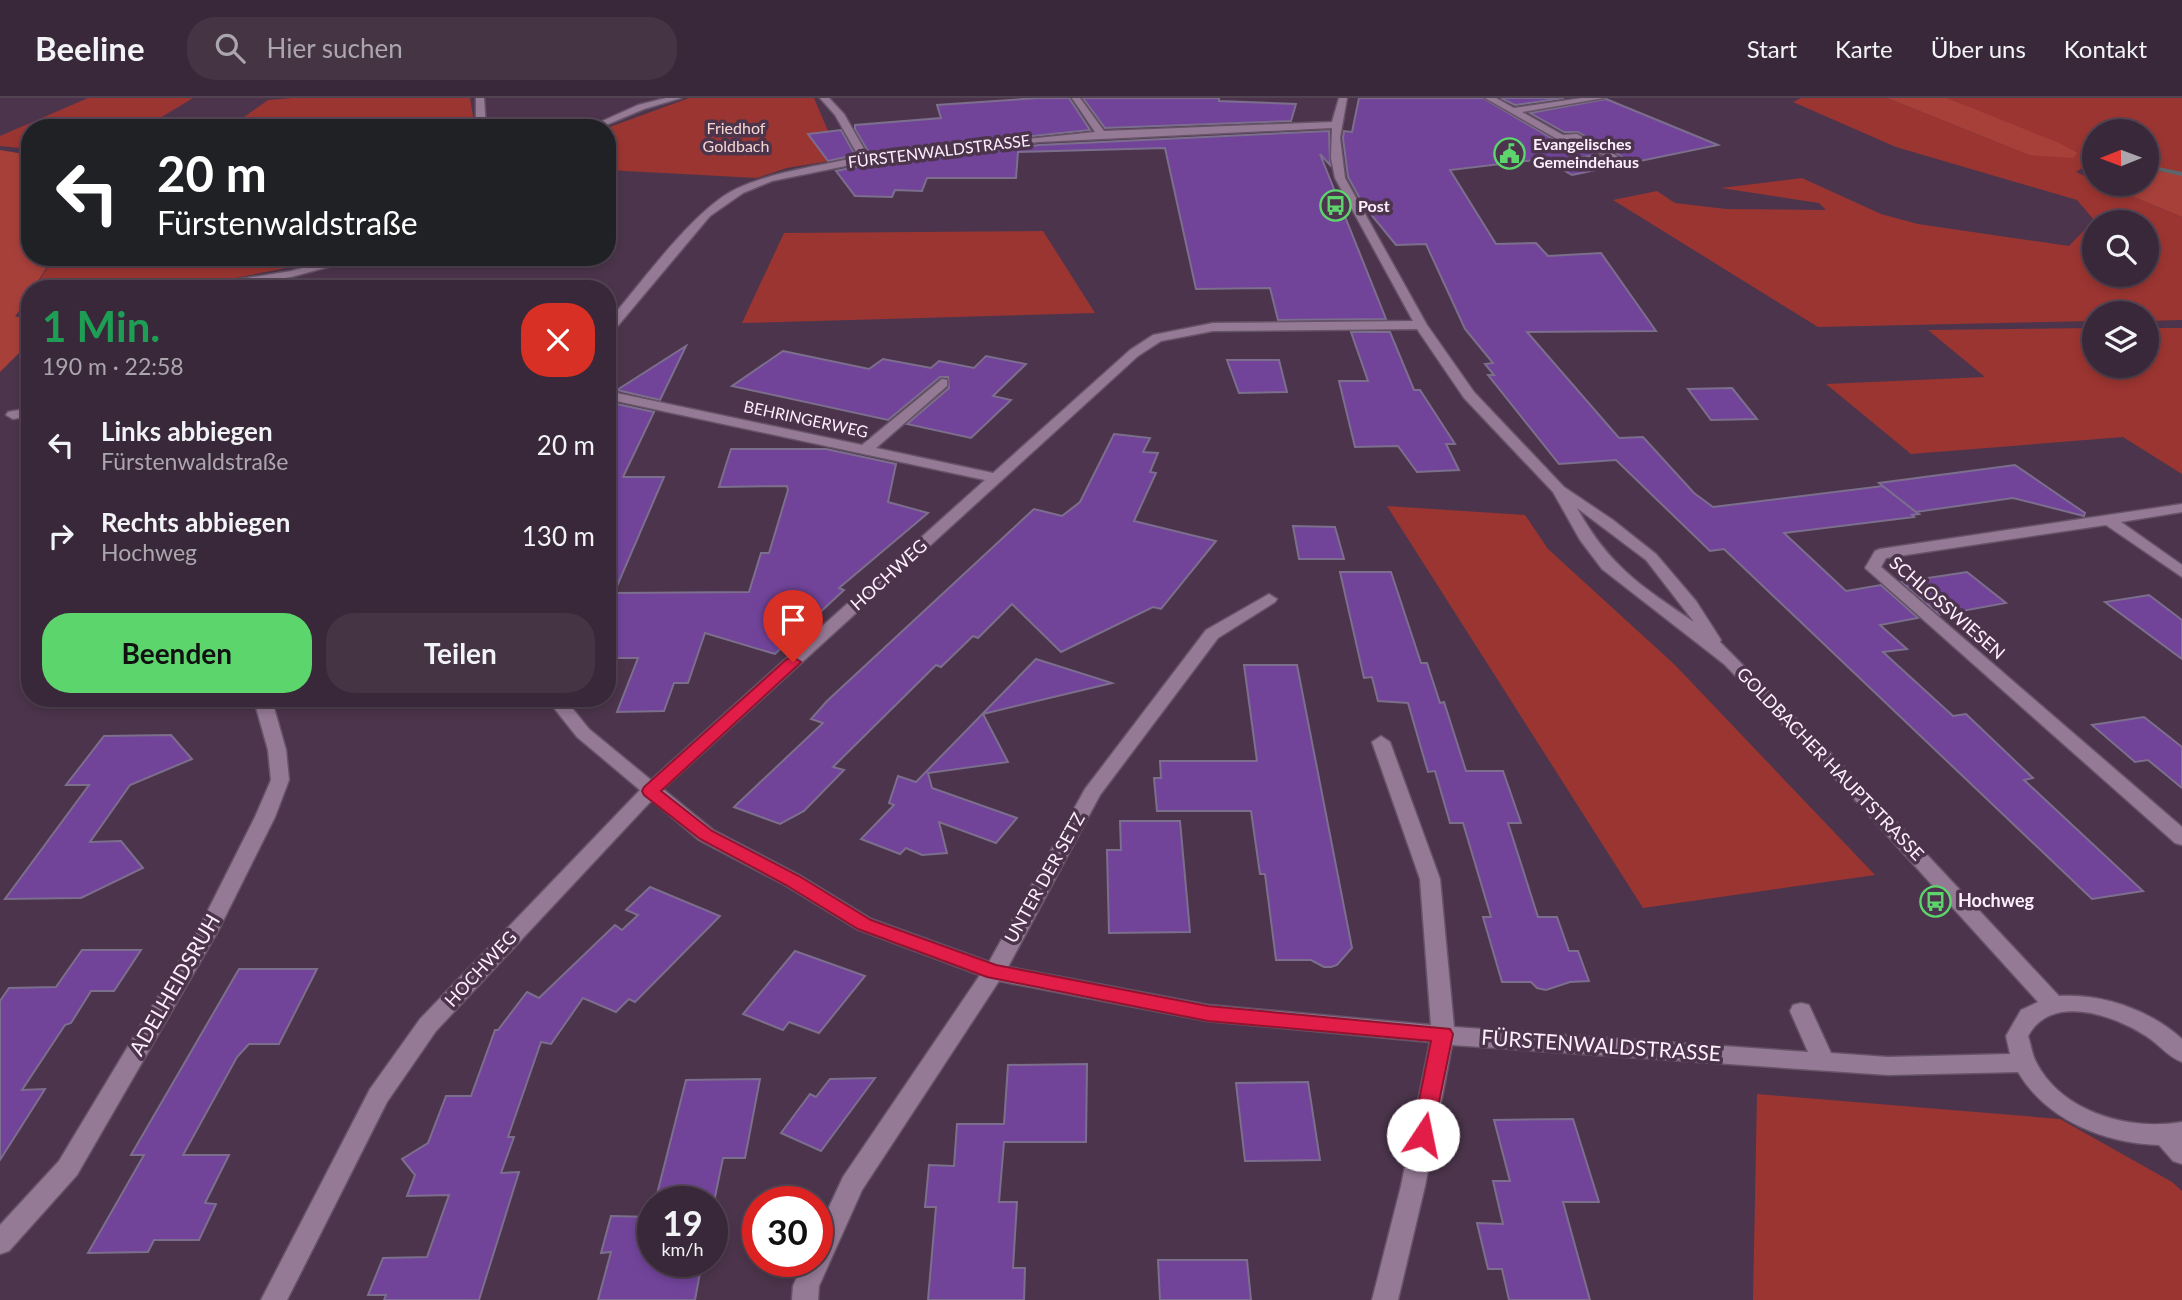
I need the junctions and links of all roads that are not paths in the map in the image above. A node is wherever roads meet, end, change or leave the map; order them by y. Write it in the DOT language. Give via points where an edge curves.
graph roads {
  1 [pos="480,98"];
  2 [pos="677,98"];
  3 [pos="824,98"];
  4 [pos="1076,98"];
  5 [pos="1343,98"];
  6 [pos="1489,98"];
  7 [pos="1600,98"];
  8 [pos="1514,110"];
  9 [pos="481,119"];
  10 [pos="612,119"];
  11 [pos="1337,125"];
  12 [pos="1101,134"];
  13 [pos="865,159"];
  14 [pos="1560,166"];
  15 [pos="323,266"];
  16 [pos="253,280"];
  17 [pos="616,320"];
  18 [pos="1421,325"];
  19 [pos="942,383"];
  20 [pos="616,398"];
  21 [pos="21,414"];
  22 [pos="13,415"];
  23 [pos="865,450"];
  24 [pos="997,478"];
  25 [pos="1559,491"];
  26 [pos="2182,508"];
  27 [pos="2108,520"];
  28 [pos="2182,572"];
  29 [pos="1269,600"];
  30 [pos="1718,648"];
  31 [pos="265,707"];
  32 [pos="562,707"];
  33 [pos="1381,742"];
  34 [pos="650,791"];
  35 [pos="2182,838"];
  36 [pos="994,972"];
  37 [pos="2054,1004"];
  38 [pos="1801,1011"];
  39 [pos="1443,1034"];
  40 [pos="2182,1053"];
  41 [pos="1824,1061"];
  42 [pos="2024,1063"];
  43 [pos="2177,1141"];
  44 [pos="833,1226"];
  45 [pos="0,1243"];
  46 [pos="810,1277"];
  47 [pos="274,1300"];
  48 [pos="805,1300"];
  49 [pos="1385,1300"];
  1 -- 9 [label="street"];
  2 -- 10 [label="street"];
  3 -- 13 [label="street" via="839,114"];
  4 -- 12 [label="street"];
  5 -- 11 [label="street, GOLDBACHER HAUPTSTRASSE"];
  6 -- 8 [label="street"];
  7 -- 8 [label="street"];
  8 -- 14 [label="street" via="1562,138 1574,136 1618,159"];
  11 -- 12 [label="street, FÜRSTENWALDSTRASSE"];
  11 -- 18 [label="street, GOLDBACHER HAUPTSTRASSE" via="1334,159 1340,178"];
  12 -- 13 [label="street, FÜRSTENWALDSTRASSE"];
  13 -- 17 [label="street, FÜRSTENWALDSTRASSE" via="793,172 739,191 706,214"];
  15 -- 16 [label="street"];
  18 -- 24 [label="street, HOCHWEG" via="1213,327 1157,338 1134,353"];
  18 -- 25 [label="street, GOLDBACHER HAUPTSTRASSE" via="1469,395"];
  19 -- 23 [label="street"];
  20 -- 23 [label="street, BEHRINGERWEG"];
  21 -- 22 [label="street"];
  23 -- 24 [label="street, BEHRINGERWEG"];
  24 -- 34 [label="street, HOCHWEG"];
  25 -- 30 [label="street, GOLDBACHER HAUPTSTRASSE" via="1651,557 1690,604"];
  25 -- 30 [label="street, GOLDBACHER HAUPTSTRASSE" via="1607,565"];
  26 -- 27 [label="street, SCHLOSSWIESEN"];
  27 -- 28 [label="street"];
  27 -- 35 [label="street, SCHLOSSWIESEN" via="1880,554 1873,568"];
  29 -- 36 [label="street, UNTER DER SETZ" via="1212,635 1092,793"];
  30 -- 37 [label="street, GOLDBACHER HAUPTSTRASSE" via="1940,878"];
  31 -- 45 [label="street, ADELHEIDSRUH" via="280,780 265,817 208,931 68,1168"];
  32 -- 34 [label="street, FÜRSTENWALDSTRASSE" via="583,733"];
  33 -- 39 [label="street" via="1430,879"];
  34 -- 36 [label="street, FÜRSTENWALDSTRASSE" via="706,835 864,924"];
  34 -- 47 [label="street, HOCHWEG" via="428,1025 378,1096"];
  36 -- 39 [label="street, FÜRSTENWALDSTRASSE" via="1208,1013"];
  36 -- 44 [label="street, UNTER DER SETZ" via="852,1184"];
  37 -- 40 [label="street" via="2078,1004 2130,1018 2156,1031"];
  37 -- 42 [label="street" via="2029,1015 2018,1036"];
  38 -- 41 [label="street"];
  39 -- 41 [label="street, FÜRSTENWALDSTRASSE"];
  39 -- 49 [label="street"];
  41 -- 42 [label="street, FÜRSTENWALDSTRASSE" via="1888,1066"];
  42 -- 43 [label="street" via="2050,1095 2082,1117 2111,1129"];
  46 -- 48 [label="street, UNTER DER SETZ"];
}
